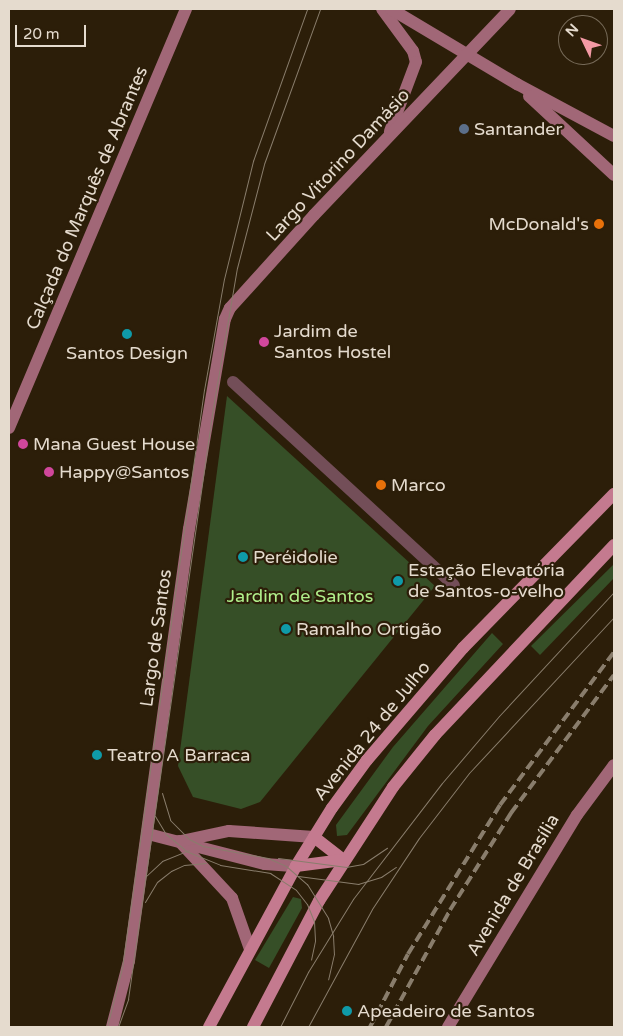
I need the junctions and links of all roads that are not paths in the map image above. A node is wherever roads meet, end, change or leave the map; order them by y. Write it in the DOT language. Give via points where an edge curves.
graph roads {
  1 [pos="186,9"];
  2 [pos="382,9"];
  3 [pos="391,9"];
  4 [pos="510,9"];
  5 [pos="466,54"];
  6 [pos="516,84"];
  7 [pos="388,136"];
  8 [pos="614,136"];
  9 [pos="614,175"];
  10 [pos="236,301"];
  11 [pos="233,382"];
  12 [pos="9,428"];
  13 [pos="614,494"];
  14 [pos="614,544"];
  15 [pos="454,585"];
  16 [pos="614,765"];
  17 [pos="148,834"];
  18 [pos="314,837"];
  19 [pos="179,842"];
  20 [pos="343,860"];
  21 [pos="296,866"];
  22 [pos="250,948"];
  23 [pos="112,1027"];
  24 [pos="209,1027"];
  25 [pos="253,1027"];
  26 [pos="448,1027"];
  1 -- 12 [label="street, Calçada do Marquês de Abrantes"];
  2 -- 7 [label="street" via="409,45 416,62"];
  3 -- 5 [label="street"];
  4 -- 5 [label="street, Largo Vitorino Damásio"];
  5 -- 6 [label="street"];
  5 -- 7 [label="street, Largo Vitorino Damásio"];
  6 -- 8 [label="street"];
  6 -- 9 [label="street"];
  7 -- 10 [label="street, Largo Vitorino Damásio"];
  10 -- 17 [label="street, Largo de Santos" via="225,319 216,358 166,686"];
  11 -- 15 [label="street"];
  13 -- 18 [label="main road, Avenida 24 de Julho" via="416,699 367,760"];
  14 -- 20 [label="main road" via="435,735"];
  16 -- 26 [label="street, Avenida de Brasília" via="577,815"];
  17 -- 19 [label="street"];
  17 -- 23 [label="street, Largo de Santos" via="125,986"];
  18 -- 19 [label="street" via="229,831"];
  18 -- 20 [label="main road"];
  18 -- 21 [label="main road, Avenida 24 de Julho"];
  19 -- 21 [label="street" via="265,864"];
  19 -- 22 [label="street" via="232,898"];
  20 -- 21 [label="main road"];
  20 -- 25 [label="main road"];
  21 -- 22 [label="main road, Avenida 24 de Julho"];
  22 -- 24 [label="main road, Avenida 24 de Julho"];
}
